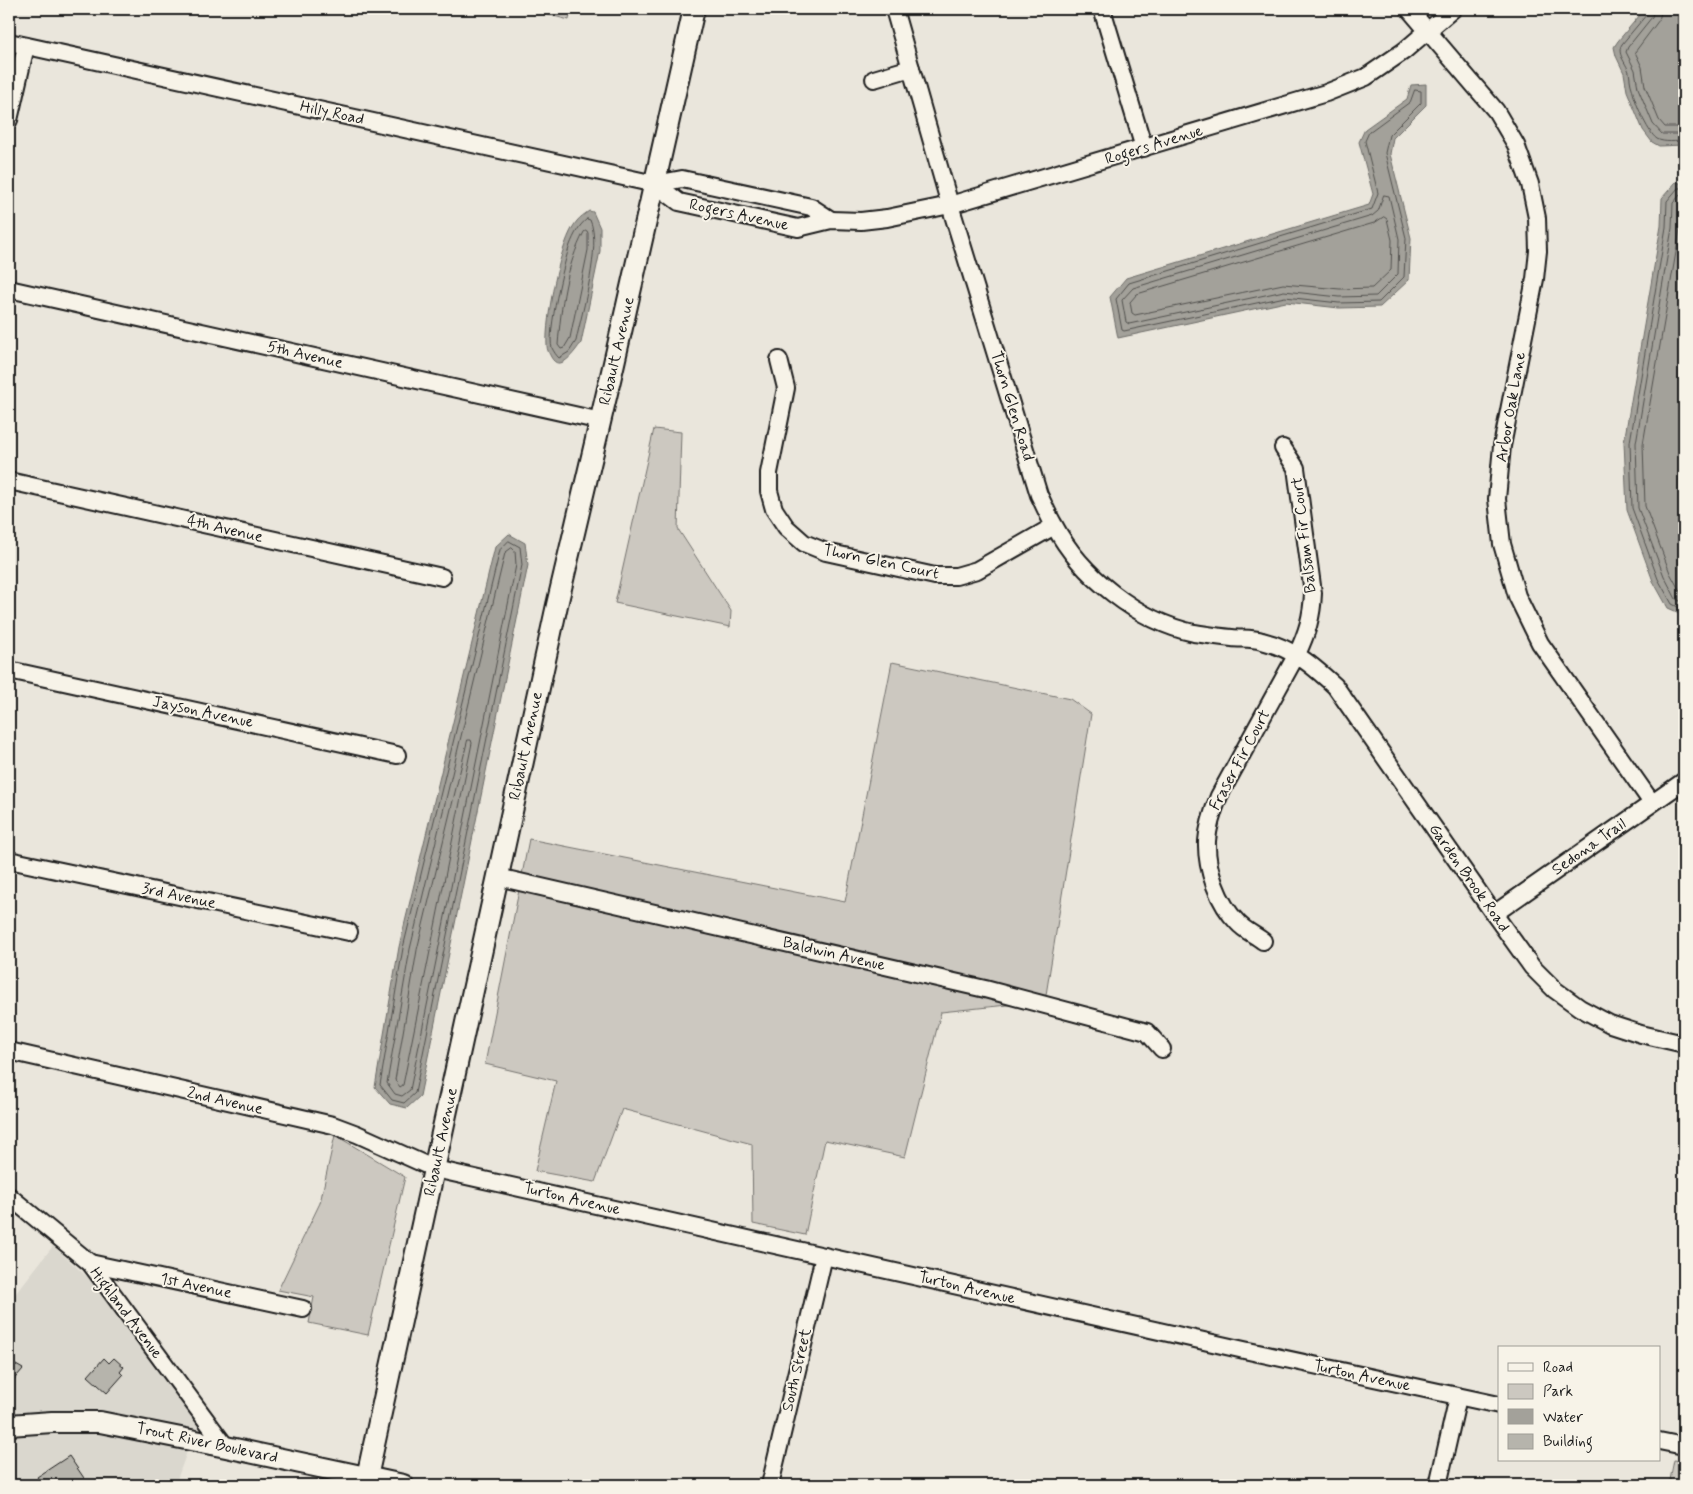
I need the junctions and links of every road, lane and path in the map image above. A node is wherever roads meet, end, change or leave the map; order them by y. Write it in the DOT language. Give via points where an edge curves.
graph roads {
  1 [pos="694,9"];
  2 [pos="894,9"];
  3 [pos="1102,9"];
  4 [pos="1409,9"];
  5 [pos="1452,9"];
  6 [pos="1428,30"];
  7 [pos="9,42"];
  8 [pos="26,46"];
  9 [pos="910,68"];
  10 [pos="874,78"];
  11 [pos="9,120"];
  12 [pos="1144,148"];
  13 [pos="655,184"];
  14 [pos="950,205"];
  15 [pos="831,220"];
  16 [pos="9,289"];
  17 [pos="779,360"];
  18 [pos="601,421"];
  19 [pos="1283,448"];
  20 [pos="9,480"];
  21 [pos="1054,526"];
  22 [pos="442,577"];
  23 [pos="1297,654"];
  24 [pos="9,670"];
  25 [pos="397,755"];
  26 [pos="1684,780"];
  27 [pos="1652,803"];
  28 [pos="9,860"];
  29 [pos="498,877"];
  30 [pos="1494,914"];
  31 [pos="349,932"];
  32 [pos="1264,941"];
  33 [pos="1684,1044"];
  34 [pos="1162,1049"];
  35 [pos="9,1051"];
  36 [pos="435,1169"];
  37 [pos="9,1196"];
  38 [pos="824,1256"];
  39 [pos="90,1263"];
  40 [pos="303,1309"];
  41 [pos="1458,1396"];
  42 [pos="1498,1405"];
  43 [pos="9,1425"];
  44 [pos="1660,1441"];
  45 [pos="1684,1446"];
  46 [pos="226,1447"];
  47 [pos="366,1481"];
  48 [pos="403,1485"];
  49 [pos="770,1485"];
  50 [pos="1438,1485"];
  1 -- 13 [label="street, Ribault Avenue"];
  2 -- 9 [label="street, Thorn Glen Road"];
  3 -- 12 [label="street"];
  4 -- 6 [label="street, Arbor Oak Lane"];
  5 -- 6 [label="street, Rogers Avenue"];
  6 -- 12 [label="street, Rogers Avenue" via="1366,77 1326,93"];
  6 -- 27 [label="street, Arbor Oak Lane" via="1496,111 1516,145 1530,184 1537,218 1535,279 1502,446 1497,499 1502,544 1517,596 1540,643"];
  7 -- 8 [label="street, Hilly Road"];
  8 -- 11 [label="street"];
  8 -- 13 [label="street, Hilly Road"];
  9 -- 10 [label="street"];
  9 -- 14 [label="street, Thorn Glen Road"];
  12 -- 14 [label="street, Rogers Avenue"];
  13 -- 15 [label="street, Rogers Avenue" via="682,179 811,207"];
  13 -- 15 [label="street, Rogers Avenue" via="679,202 798,228"];
  13 -- 18 [label="street, Ribault Avenue"];
  14 -- 15 [label="street, Rogers Avenue" via="886,218"];
  14 -- 21 [label="street, Thorn Glen Road" via="1039,495"];
  16 -- 18 [label="street, 5th Avenue"];
  17 -- 21 [label="street, Thorn Glen Court" via="786,388 769,472 769,491 774,509 786,527 804,543 826,552 935,576 956,576 977,570"];
  18 -- 29 [label="street, Ribault Avenue"];
  19 -- 23 [label="street, Balsam Fir Court" via="1296,468 1313,593 1312,613"];
  20 -- 22 [label="street, 4th Avenue"];
  21 -- 23 [label="street, Thorn Glen Road" via="1090,574 1122,601 1161,622 1220,638 1261,640"];
  23 -- 30 [label="street, Garden Brook Road" via="1335,686"];
  23 -- 32 [label="street, Fraser Fir Court" via="1219,796 1211,815 1207,842 1210,870 1220,899 1238,924"];
  24 -- 25 [label="street, Jayson Avenue"];
  26 -- 27 [label="street, Sedona Trail"];
  27 -- 30 [label="street, Sedona Trail"];
  28 -- 31 [label="street, 3rd Avenue"];
  29 -- 34 [label="street, Baldwin Avenue" via="985,989 1147,1032"];
  29 -- 36 [label="street, Ribault Avenue"];
  30 -- 33 [label="street, Garden Brook Road" via="1532,967 1555,990 1580,1008 1610,1024"];
  35 -- 36 [label="street, 2nd Avenue" via="333,1125"];
  36 -- 38 [label="street, Turton Avenue"];
  36 -- 47 [label="street, Ribault Avenue"];
  37 -- 39 [label="street, Highland Avenue"];
  38 -- 41 [label="street, Turton Avenue"];
  38 -- 49 [label="street, South Street"];
  39 -- 40 [label="street, 1st Avenue"];
  39 -- 46 [label="street, Highland Avenue"];
  41 -- 42 [label="street, Turton Avenue"];
  41 -- 50 [label="street"];
  43 -- 46 [label="street, Trout River Boulevard" via="100,1422"];
  44 -- 45 [label="street"];
  46 -- 47 [label="street, Trout River Boulevard"];
  47 -- 48 [label="street, Trout River Boulevard"];
}
